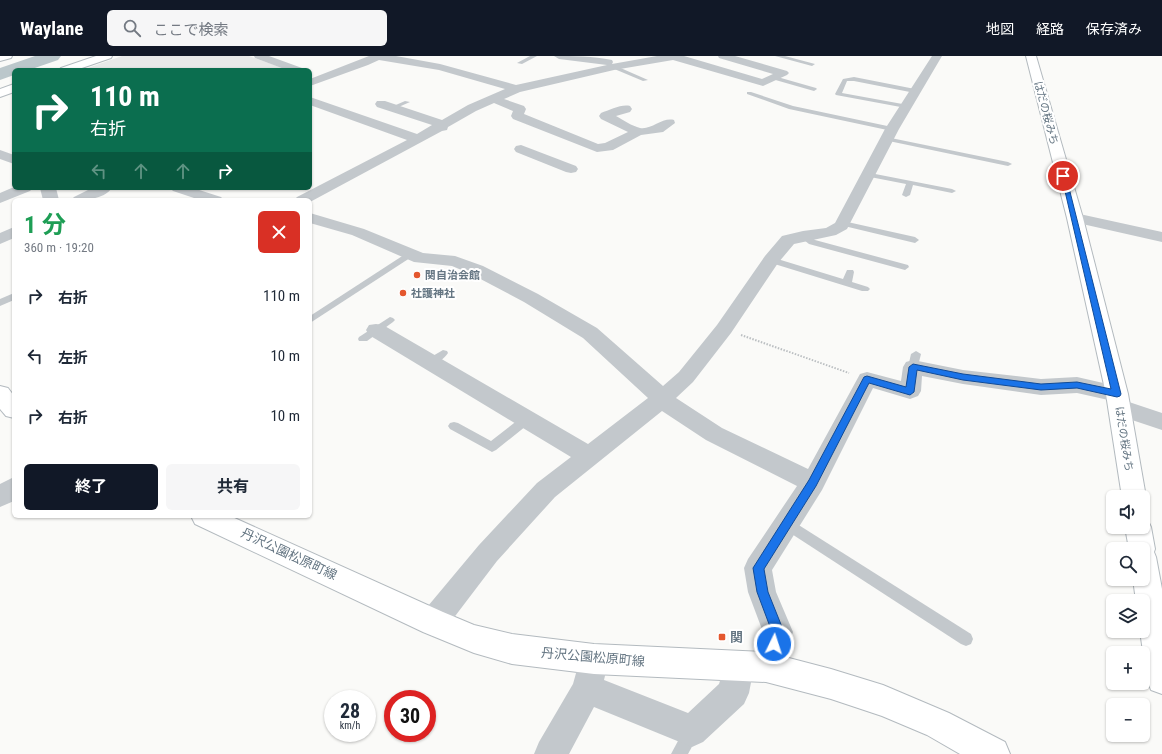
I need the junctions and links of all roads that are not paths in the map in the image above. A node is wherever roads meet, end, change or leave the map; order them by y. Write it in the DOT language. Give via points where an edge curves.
graph roads {
  1 [pos="7,56"];
  2 [pos="107,56"];
  3 [pos="534,56"];
  4 [pos="559,56"];
  5 [pos="674,56"];
  6 [pos="723,56"];
  7 [pos="778,56"];
  8 [pos="937,56"];
  9 [pos="1031,56"];
  10 [pos="267,57"];
  11 [pos="0,58"];
  12 [pos="586,58"];
  13 [pos="520,63"];
  14 [pos="812,64"];
  15 [pos="620,66"];
  16 [pos="71,68"];
  17 [pos="293,68"];
  18 [pos="312,75"];
  19 [pos="324,78"];
  20 [pos="774,78"];
  21 [pos="645,80"];
  22 [pos="312,82"];
  23 [pos="12,89"];
  24 [pos="516,89"];
  25 [pos="814,89"];
  26 [pos="915,91"];
  27 [pos="0,93"];
  28 [pos="749,94"];
  29 [pos="494,99"];
  30 [pos="407,102"];
  31 [pos="312,103"];
  32 [pos="386,106"];
  33 [pos="906,106"];
  34 [pos="626,109"];
  35 [pos="669,123"];
  36 [pos="442,127"];
  37 [pos="638,132"];
  38 [pos="889,134"];
  39 [pos="418,140"];
  40 [pos="521,149"];
  41 [pos="0,154"];
  42 [pos="592,156"];
  43 [pos="12,159"];
  44 [pos="1008,164"];
  45 [pos="572,169"];
  46 [pos="868,174"];
  47 [pos="556,178"];
  48 [pos="910,183"];
  49 [pos="20,190"];
  50 [pos="100,190"];
  51 [pos="183,190"];
  52 [pos="952,191"];
  53 [pos="906,195"];
  54 [pos="0,198"];
  55 [pos="83,198"];
  56 [pos="204,198"];
  57 [pos="306,198"];
  58 [pos="1075,218"];
  59 [pos="312,219"];
  60 [pos="843,223"];
  61 [pos="12,233"];
  62 [pos="803,236"];
  63 [pos="1162,237"];
  64 [pos="0,239"];
  65 [pos="915,240"];
  66 [pos="410,254"];
  67 [pos="771,260"];
  68 [pos="905,267"];
  69 [pos="850,272"];
  70 [pos="847,283"];
  71 [pos="865,289"];
  72 [pos="12,297"];
  73 [pos="0,303"];
  74 [pos="312,319"];
  75 [pos="376,330"];
  76 [pos="0,394"];
  77 [pos="663,398"];
  78 [pos="1118,400"];
  79 [pos="12,408"];
  80 [pos="527,419"];
  81 [pos="1162,422"];
  82 [pos="454,426"];
  83 [pos="588,456"];
  84 [pos="813,483"];
  85 [pos="12,488"];
  86 [pos="1133,490"];
  87 [pos="0,497"];
  88 [pos="208,518"];
  89 [pos="786,523"];
  90 [pos="1148,586"];
  91 [pos="433,622"];
  92 [pos="966,639"];
  93 [pos="594,659"];
  94 [pos="752,667"];
  95 [pos="1162,678"];
  96 [pos="586,689"];
  97 [pos="686,743"];
  98 [pos="551,754"];
  99 [pos="992,754"];
  1 -- 11 [label="main road"];
  2 -- 16 [label="main road"];
  3 -- 13 [label="lane"];
  4 -- 12 [label="street"];
  5 -- 15 [label="street"];
  5 -- 20 [label="street" via="763,83"];
  6 -- 20 [label="street" via="783,73"];
  7 -- 14 [label="lane"];
  8 -- 26 [label="street"];
  9 -- 58 [label="main road, はだの桜みち"];
  10 -- 17 [label="street"];
  12 -- 15 [label="street"];
  15 -- 21 [label="lane"];
  15 -- 24 [label="street"];
  18 -- 19 [label="street"];
  19 -- 22 [label="street"];
  19 -- 24 [label="street" via="377,56 440,67"];
  20 -- 25 [label="lane"];
  23 -- 27 [label="main road"];
  24 -- 29 [label="street"];
  26 -- 33 [label="street"];
  26 -- 33 [label="lane" via="854,79 845,80 838,94"];
  28 -- 38 [label="lane"];
  29 -- 36 [label="street" via="472,108"];
  29 -- 42 [label="street" via="520,109 517,116"];
  30 -- 32 [label="lane"];
  31 -- 39 [label="street"];
  32 -- 36 [label="street" via="438,123"];
  33 -- 38 [label="street"];
  34 -- 37 [label="street" via="605,116"];
  35 -- 37 [label="street" via="658,129"];
  36 -- 39 [label="street"];
  37 -- 42 [label="street"];
  38 -- 44 [label="lane"];
  38 -- 46 [label="street"];
  39 -- 57 [label="street"];
  40 -- 45 [label="street"];
  41 -- 43 [label="street"];
  42 -- 45 [label="street"];
  45 -- 47 [label="street"];
  46 -- 48 [label="lane"];
  46 -- 60 [label="street"];
  48 -- 52 [label="lane"];
  48 -- 53 [label="lane"];
  49 -- 54 [label="street"];
  50 -- 55 [label="street"];
  51 -- 56 [label="street"];
  58 -- 63 [label="street"];
  58 -- 78 [label="main road, はだの桜みち"];
  59 -- 66 [label="street" via="358,232"];
  60 -- 62 [label="street" via="830,232"];
  60 -- 65 [label="lane"];
  61 -- 64 [label="street"];
  62 -- 67 [label="street" via="788,240"];
  62 -- 68 [label="lane" via="812,242 886,258"];
  66 -- 74 [label="lane"];
  66 -- 77 [label="street" via="420,258 455,261 531,298 590,333"];
  67 -- 70 [label="lane"];
  67 -- 77 [label="street" via="724,329 686,377"];
  69 -- 70 [label="lane"];
  70 -- 71 [label="lane"];
  72 -- 73 [label="lane"];
  75 -- 80 [label="street" via="437,358"];
  76 -- 79 [label="main road"];
  77 -- 83 [label="street"];
  77 -- 84 [label="street" via="714,434"];
  78 -- 81 [label="street"];
  78 -- 84 [label="street" via="1077,385 1041,387 963,377 915,360 910,392 867,379"];
  78 -- 86 [label="main road, はだの桜みち"];
  80 -- 82 [label="lane" via="492,447"];
  80 -- 83 [label="street"];
  83 -- 91 [label="street" via="546,490 488,553"];
  84 -- 89 [label="street"];
  85 -- 87 [label="street"];
  88 -- 91 [label="main road, 丹沢公園松原町線"];
  89 -- 92 [label="lane"];
  89 -- 94 [label="street" via="758,568 762,592 778,632"];
  90 -- 95 [label="main road"];
  91 -- 93 [label="main road, 丹沢公園松原町線" via="474,639 512,650"];
  93 -- 94 [label="main road, 丹沢公園松原町線"];
  93 -- 96 [label="street"];
  94 -- 97 [label="street" via="733,694"];
  94 -- 99 [label="main road, 丹沢公園松原町線" via="831,684 883,701 938,724"];
  96 -- 97 [label="street"];
  96 -- 98 [label="street"];
}
